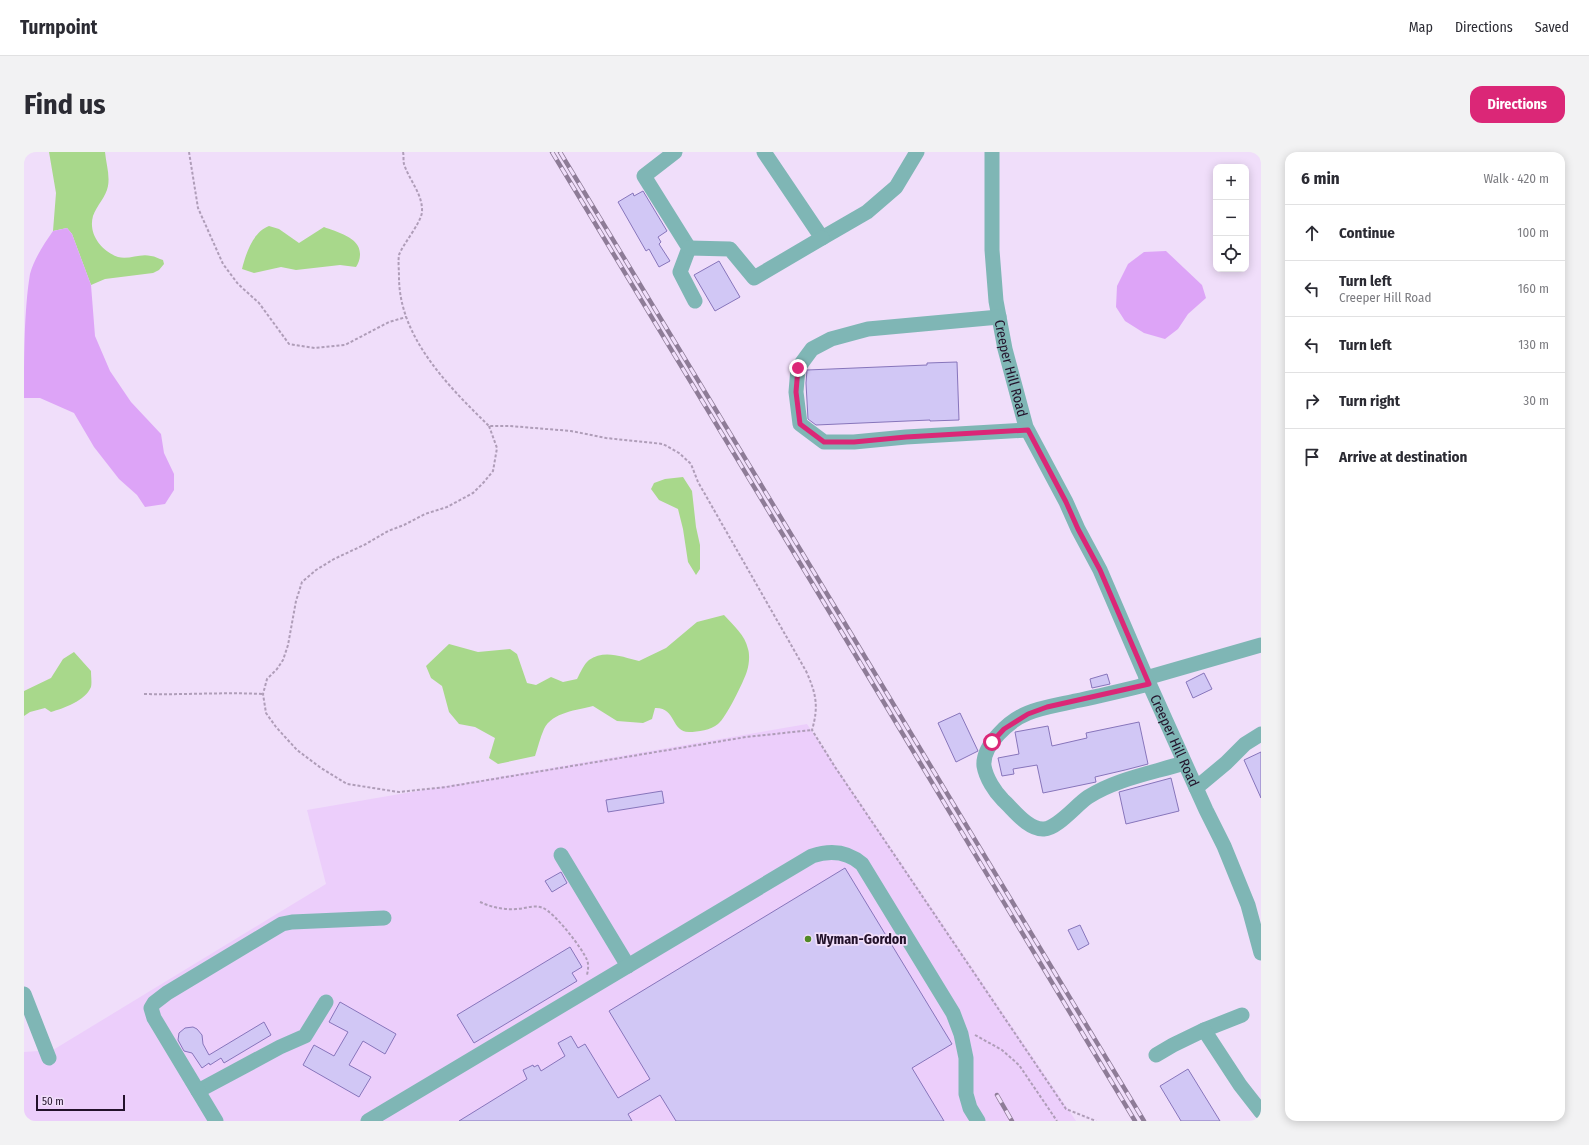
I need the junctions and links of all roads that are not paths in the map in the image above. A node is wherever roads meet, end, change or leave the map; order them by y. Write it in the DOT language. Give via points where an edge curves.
graph roads {
  1 [pos="675,152"];
  2 [pos="764,152"];
  3 [pos="917,152"];
  4 [pos="992,158"];
  5 [pos="822,238"];
  6 [pos="689,248"];
  7 [pos="695,301"];
  8 [pos="999,317"];
  9 [pos="1028,430"];
  10 [pos="1261,645"];
  11 [pos="1148,681"];
  12 [pos="1261,734"];
  13 [pos="1184,762"];
  14 [pos="1196,788"];
  15 [pos="561,855"];
  16 [pos="384,918"];
  17 [pos="1261,953"];
  18 [pos="628,966"];
  19 [pos="24,994"];
  20 [pos="326,1002"];
  21 [pos="1242,1015"];
  22 [pos="1204,1030"];
  23 [pos="1156,1055"];
  24 [pos="49,1058"];
  25 [pos="198,1092"];
  26 [pos="1261,1112"];
  27 [pos="216,1121"];
  28 [pos="368,1121"];
  29 [pos="978,1121"];
  1 -- 6 [label="street" via="644,176"];
  2 -- 5 [label="street"];
  3 -- 5 [label="street" via="896,187 867,212"];
  4 -- 8 [label="street, Creeper Hill Road" via="992,250"];
  5 -- 6 [label="street" via="754,278 730,250"];
  6 -- 7 [label="street" via="680,272"];
  8 -- 9 [label="street, Creeper Hill Road" via="1008,362"];
  8 -- 9 [label="street" via="868,329 831,340 812,349 798,368 796,392 800,424 824,442"];
  9 -- 11 [label="street, Creeper Hill Road" via="1100,570"];
  10 -- 11 [label="street"];
  11 -- 13 [label="street, Creeper Hill Road"];
  11 -- 13 [label="street" via="1047,707 1016,720 992,742 986,754 984,766 988,779 1000,797 1032,827 1044,829 1059,822 1088,797 1115,783"];
  12 -- 14 [label="street" via="1245,744"];
  13 -- 14 [label="street, Creeper Hill Road"];
  14 -- 17 [label="street, Creeper Hill Road" via="1224,846 1248,905"];
  15 -- 18 [label="street"];
  16 -- 25 [label="street" via="282,924 154,1003 151,1008 154,1018"];
  18 -- 28 [label="street"];
  18 -- 29 [label="street" via="812,856 833,851 855,858 862,864 884,899 953,1014 961,1034 966,1058 966,1094 970,1108"];
  19 -- 24 [label="street"];
  20 -- 25 [label="street" via="305,1036"];
  21 -- 22 [label="street"];
  22 -- 23 [label="street"];
  22 -- 26 [label="street"];
  25 -- 27 [label="street"];
}
